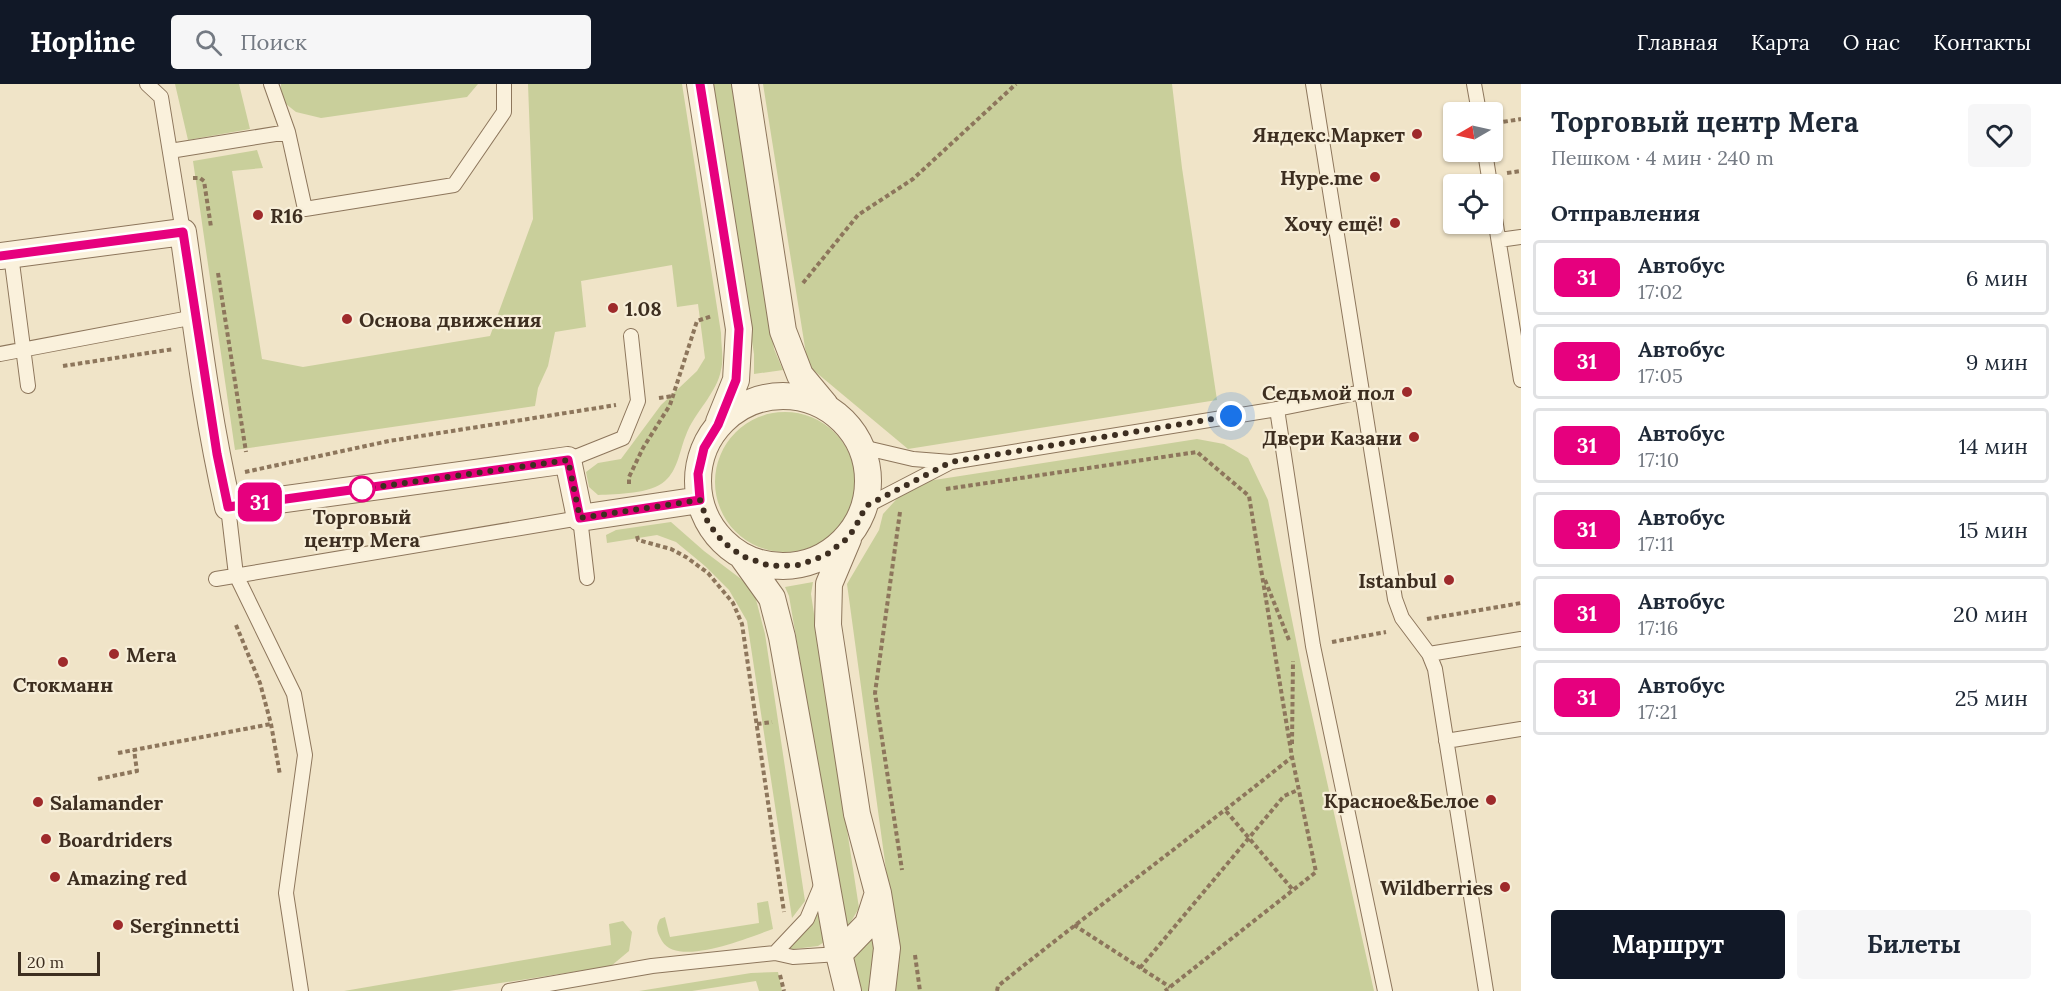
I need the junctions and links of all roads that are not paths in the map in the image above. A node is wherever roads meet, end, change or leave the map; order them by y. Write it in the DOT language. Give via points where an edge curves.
graph roads {
  1 [pos="147,84"];
  2 [pos="271,84"];
  3 [pos="504,84"];
  4 [pos="700,84"];
  5 [pos="745,84"];
  6 [pos="1313,84"];
  7 [pos="1474,84"];
  8 [pos="1477,102"];
  9 [pos="288,132"];
  10 [pos="170,151"];
  11 [pos="183,232"];
  12 [pos="1498,234"];
  13 [pos="1521,237"];
  14 [pos="1499,240"];
  15 [pos="5,255"];
  16 [pos="195,317"];
  17 [pos="631,336"];
  18 [pos="24,351"];
  19 [pos="0,354"];
  20 [pos="1521,380"];
  21 [pos="28,386"];
  22 [pos="1362,392"];
  23 [pos="825,405"];
  24 [pos="1277,409"];
  25 [pos="718,425"];
  26 [pos="862,447"];
  27 [pos="568,460"];
  28 [pos="951,462"];
  29 [pos="700,500"];
  30 [pos="866,506"];
  31 [pos="228,507"];
  32 [pos="580,518"];
  33 [pos="849,537"];
  34 [pos="742,556"];
  35 [pos="237,575"];
  36 [pos="587,578"];
  37 [pos="216,579"];
  38 [pos="1521,639"];
  39 [pos="1429,654"];
  40 [pos="1521,729"];
  41 [pos="1446,741"];
  42 [pos="826,875"];
  43 [pos="878,893"];
  44 [pos="775,953"];
  45 [pos="839,954"];
  46 [pos="301,991"];
  47 [pos="509,991"];
  48 [pos="848,991"];
  49 [pos="882,991"];
  50 [pos="1386,991"];
  51 [pos="1486,991"];
  1 -- 10 [label="lane" via="161,97"];
  2 -- 9 [label="lane"];
  3 -- 9 [label="lane" via="504,112 454,185 305,209"];
  4 -- 25 [label="street" via="739,329 736,380"];
  5 -- 23 [label="street" via="783,331 800,375"];
  6 -- 22 [label="lane"];
  7 -- 8 [label="lane"];
  9 -- 10 [label="lane"];
  10 -- 11 [label="lane"];
  11 -- 15 [label="street"];
  11 -- 16 [label="street"];
  12 -- 14 [label="lane"];
  13 -- 14 [label="lane"];
  14 -- 20 [label="lane"];
  15 -- 18 [label="lane"];
  16 -- 18 [label="lane"];
  16 -- 31 [label="street"];
  17 -- 27 [label="lane" via="638,401 623,438"];
  18 -- 19 [label="lane"];
  18 -- 21 [label="lane"];
  22 -- 24 [label="lane"];
  22 -- 39 [label="lane" via="1395,600 1408,628"];
  23 -- 25 [label="street" via="797,396 768,396 740,406"];
  23 -- 26 [label="street" via="847,423"];
  24 -- 28 [label="lane"];
  24 -- 50 [label="lane" via="1313,646"];
  25 -- 29 [label="street" via="699,465"];
  26 -- 28 [label="lane" via="913,459"];
  26 -- 30 [label="street" via="868,466"];
  27 -- 31 [label="street"];
  27 -- 32 [label="street"];
  28 -- 30 [label="lane"];
  29 -- 32 [label="street"];
  29 -- 34 [label="street" via="708,523 723,542"];
  30 -- 33 [label="street"];
  31 -- 35 [label="lane"];
  32 -- 35 [label="lane"];
  32 -- 36 [label="lane"];
  33 -- 34 [label="street" via="826,555 799,565 770,566"];
  33 -- 43 [label="street" via="829,584 828,625 857,814"];
  34 -- 42 [label="street" via="772,598"];
  35 -- 37 [label="lane"];
  35 -- 46 [label="lane" via="294,694 305,755 286,893"];
  38 -- 39 [label="lane"];
  39 -- 41 [label="lane" via="1435,669"];
  40 -- 41 [label="lane"];
  41 -- 51 [label="lane"];
  42 -- 44 [label="lane" via="807,919"];
  42 -- 45 [label="street"];
  43 -- 45 [label="street" via="868,924"];
  43 -- 49 [label="street" via="887,948"];
  44 -- 45 [label="lane" via="794,957"];
  44 -- 47 [label="lane" via="652,966"];
  45 -- 48 [label="street"];
}
